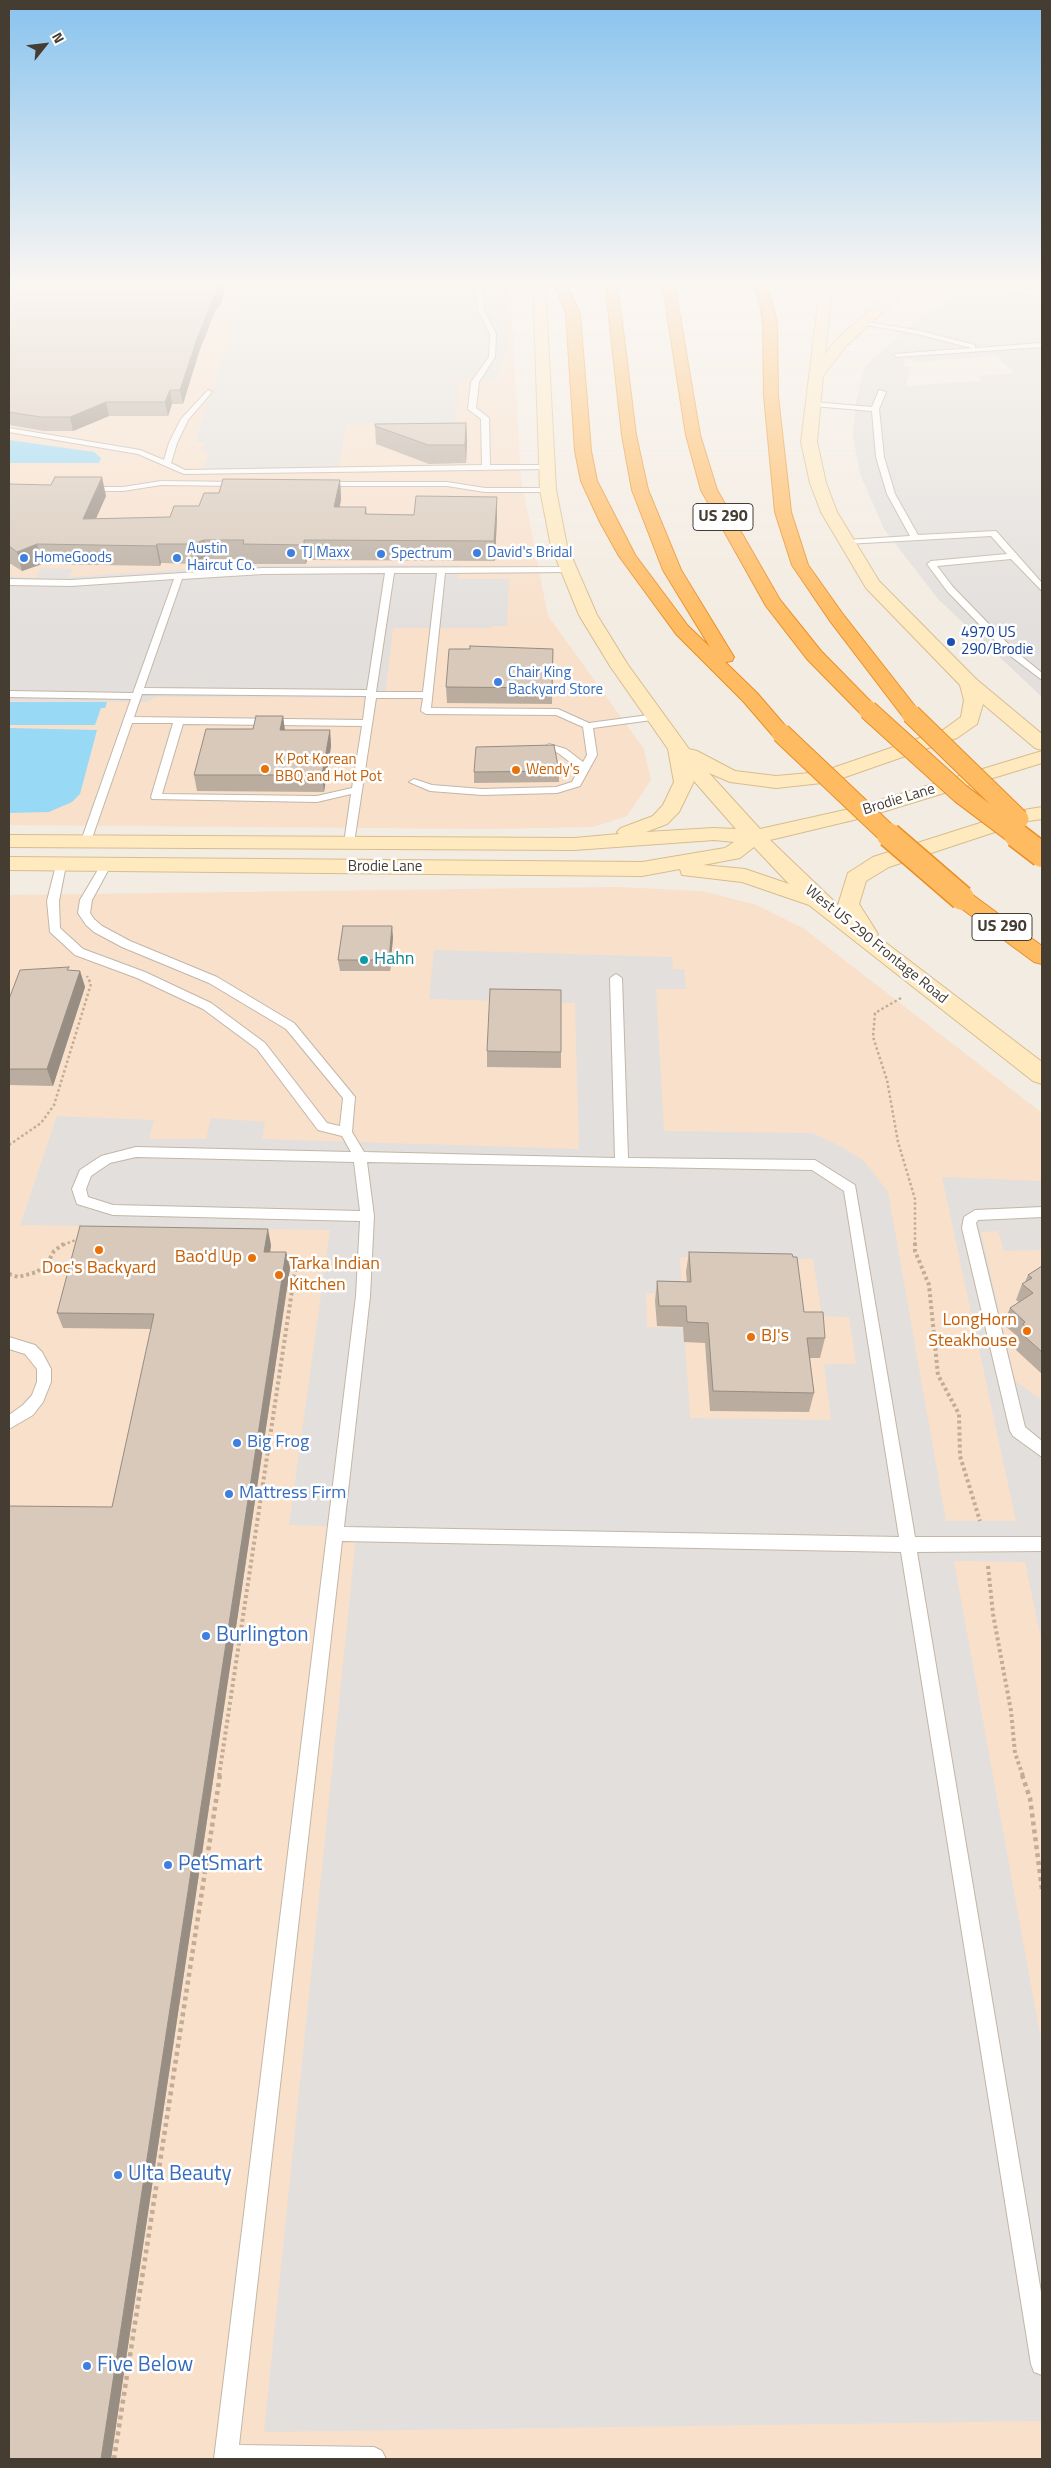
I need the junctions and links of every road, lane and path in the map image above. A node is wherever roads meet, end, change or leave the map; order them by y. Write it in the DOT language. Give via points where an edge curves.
graph roads {
  1 [pos="204,396"];
  2 [pos="473,396"];
  3 [pos="543,396"];
  4 [pos="578,396"];
  5 [pos="624,396"];
  6 [pos="687,396"];
  7 [pos="771,396"];
  8 [pos="814,396"];
  9 [pos="880,396"];
  10 [pos="813,404"];
  11 [pos="875,409"];
  12 [pos="9,430"];
  13 [pos="167,464"];
  14 [pos="546,467"];
  15 [pos="486,468"];
  16 [pos="250,484"];
  17 [pos="310,484"];
  18 [pos="77,489"];
  19 [pos="548,490"];
  20 [pos="916,539"];
  21 [pos="846,542"];
  22 [pos="1014,556"];
  23 [pos="390,570"];
  24 [pos="441,570"];
  25 [pos="569,570"];
  26 [pos="179,576"];
  27 [pos="9,582"];
  28 [pos="1042,588"];
  29 [pos="1042,677"];
  30 [pos="969,682"];
  31 [pos="138,693"];
  32 [pos="9,694"];
  33 [pos="371,694"];
  34 [pos="428,695"];
  35 [pos="750,697"];
  36 [pos="656,717"];
  37 [pos="128,720"];
  38 [pos="179,721"];
  39 [pos="367,723"];
  40 [pos="588,726"];
  41 [pos="1042,744"];
  42 [pos="549,747"];
  43 [pos="678,749"];
  44 [pos="1042,757"];
  45 [pos="585,769"];
  46 [pos="414,782"];
  47 [pos="356,790"];
  48 [pos="1042,813"];
  49 [pos="754,837"];
  50 [pos="9,841"];
  51 [pos="86,841"];
  52 [pos="1042,841"];
  53 [pos="349,843"];
  54 [pos="574,844"];
  55 [pos="9,854"];
  56 [pos="1042,855"];
  57 [pos="9,864"];
  58 [pos="61,865"];
  59 [pos="106,865"];
  60 [pos="642,869"];
  61 [pos="819,902"];
  62 [pos="875,947"];
  63 [pos="1042,957"];
  64 [pos="616,978"];
  65 [pos="91,984"];
  66 [pos="906,995"];
  67 [pos="1042,1075"];
  68 [pos="346,1132"];
  69 [pos="9,1145"];
  70 [pos="360,1157"];
  71 [pos="622,1163"];
  72 [pos="1042,1212"];
  73 [pos="367,1216"];
  74 [pos="84,1238"];
  75 [pos="296,1264"];
  76 [pos="9,1274"];
  77 [pos="9,1343"];
  78 [pos="9,1424"];
  79 [pos="1042,1450"];
  80 [pos="981,1523"];
  81 [pos="336,1534"];
  82 [pos="908,1544"];
  83 [pos="1042,1544"];
  84 [pos="988,1563"];
  85 [pos="1042,1888"];
  86 [pos="1042,2364"];
  87 [pos="227,2458"];
  88 [pos="114,2459"];
  89 [pos="374,2459"];
  1 -- 13 [label="lane" via="185,419"];
  2 -- 15 [label="lane" via="472,409 485,418"];
  3 -- 14 [label="main road, West US 290 Frontage Road"];
  4 -- 35 [label="highway" via="589,481 627,556 682,630"];
  5 -- 35 [label="highway, US 290" via="640,490 672,570"];
  6 -- 56 [label="highway, US 290, bridge" via="693,435 709,490 772,602 814,655 868,710 961,794"];
  7 -- 52 [label="highway, bridge" via="783,512 800,565 911,714"];
  8 -- 10 [label="main road"];
  9 -- 11 [label="lane"];
  10 -- 11 [label="lane"];
  10 -- 21 [label="main road" via="809,442 816,474 830,512"];
  11 -- 20 [label="lane" via="880,457 891,494"];
  12 -- 13 [label="lane" via="140,452"];
  13 -- 15 [label="lane" via="184,472"];
  14 -- 15 [label="lane"];
  14 -- 19 [label="main road, West US 290 Frontage Road"];
  16 -- 18 [label="lane" via="161,483 123,489"];
  17 -- 19 [label="lane" via="448,484 484,490"];
  19 -- 25 [label="main road, West US 290 Frontage Road" via="559,546"];
  20 -- 21 [label="lane"];
  20 -- 22 [label="lane" via="993,533"];
  21 -- 30 [label="main road" via="872,584"];
  22 -- 28 [label="lane"];
  22 -- 29 [label="lane" via="931,564 950,589 1011,652"];
  23 -- 24 [label="lane"];
  23 -- 26 [label="lane" via="263,571"];
  23 -- 33 [label="lane"];
  24 -- 25 [label="lane"];
  24 -- 34 [label="lane"];
  25 -- 36 [label="main road, West US 290 Frontage Road" via="593,624"];
  26 -- 27 [label="lane" via="71,583"];
  26 -- 31 [label="lane"];
  30 -- 41 [label="main road"];
  30 -- 43 [label="main road" via="974,700 970,720 950,734 824,778 776,782 730,776"];
  31 -- 32 [label="lane"];
  31 -- 33 [label="lane"];
  31 -- 37 [label="lane"];
  33 -- 34 [label="lane"];
  33 -- 39 [label="lane"];
  34 -- 40 [label="lane" via="426,711 558,712"];
  35 -- 63 [label="highway, US 290, bridge" via="781,733 864,814 962,898"];
  36 -- 40 [label="lane"];
  36 -- 43 [label="main road, West US 290 Frontage Road"];
  37 -- 38 [label="lane"];
  37 -- 51 [label="lane"];
  38 -- 39 [label="lane"];
  38 -- 47 [label="lane" via="156,797 317,799"];
  39 -- 47 [label="lane"];
  40 -- 45 [label="lane" via="592,755"];
  42 -- 45 [label="lane" via="562,751"];
  43 -- 49 [label="main road, West US 290 Frontage Road"];
  43 -- 54 [label="main road" via="684,782 672,808 660,820 631,832"];
  44 -- 49 [label="main road, Brodie Lane" via="859,813"];
  45 -- 46 [label="lane" via="576,784 538,792 430,788"];
  47 -- 53 [label="lane"];
  48 -- 62 [label="main road" via="1025,814 881,862 856,878 848,904"];
  49 -- 54 [label="main road, Brodie Lane" via="714,834"];
  49 -- 60 [label="main road, Brodie Lane" via="732,853"];
  49 -- 61 [label="main road, West US 290 Frontage Road"];
  50 -- 51 [label="main road, Brodie Lane"];
  51 -- 53 [label="main road, Brodie Lane"];
  51 -- 55 [label="main road" via="72,850"];
  53 -- 54 [label="main road, Brodie Lane"];
  57 -- 58 [label="main road, Brodie Lane"];
  58 -- 59 [label="main road, Brodie Lane"];
  58 -- 68 [label="lane" via="53,901 54,929 79,952 141,974 207,1006 261,1046 323,1127"];
  59 -- 60 [label="main road, Brodie Lane"];
  59 -- 68 [label="lane" via="86,900 84,913 90,922 126,944 213,980 290,1026 349,1097"];
  60 -- 61 [label="main road" via="705,870 745,876"];
  61 -- 62 [label="main road, West US 290 Frontage Road"];
  62 -- 67 [label="main road, West US 290 Frontage Road"];
  64 -- 71 [label="lane"];
  65 -- 69 [label="path" via="54,1105 41,1123"];
  66 -- 80 [label="path" via="875,1014 873,1037 887,1080 898,1142 916,1199 915,1251 929,1284 938,1374 958,1414 960,1456"];
  68 -- 70 [label="lane"];
  70 -- 71 [label="lane"];
  70 -- 73 [label="lane"];
  70 -- 73 [label="lane" via="136,1152 106,1159 85,1174 79,1189 82,1200 113,1210"];
  71 -- 82 [label="lane" via="815,1165 850,1189"];
  72 -- 79 [label="lane" via="975,1214 969,1221 1018,1431"];
  73 -- 81 [label="lane" via="364,1296"];
  74 -- 76 [label="path" via="66,1242 37,1272 18,1277"];
  75 -- 88 [label="path"];
  77 -- 78 [label="lane" via="30,1349 44,1369 44,1382 38,1398"];
  81 -- 82 [label="lane"];
  81 -- 87 [label="lane"];
  82 -- 83 [label="lane"];
  82 -- 86 [label="lane"];
  84 -- 85 [label="path" via="1015,1754 1030,1798"];
  87 -- 89 [label="lane"];
}
